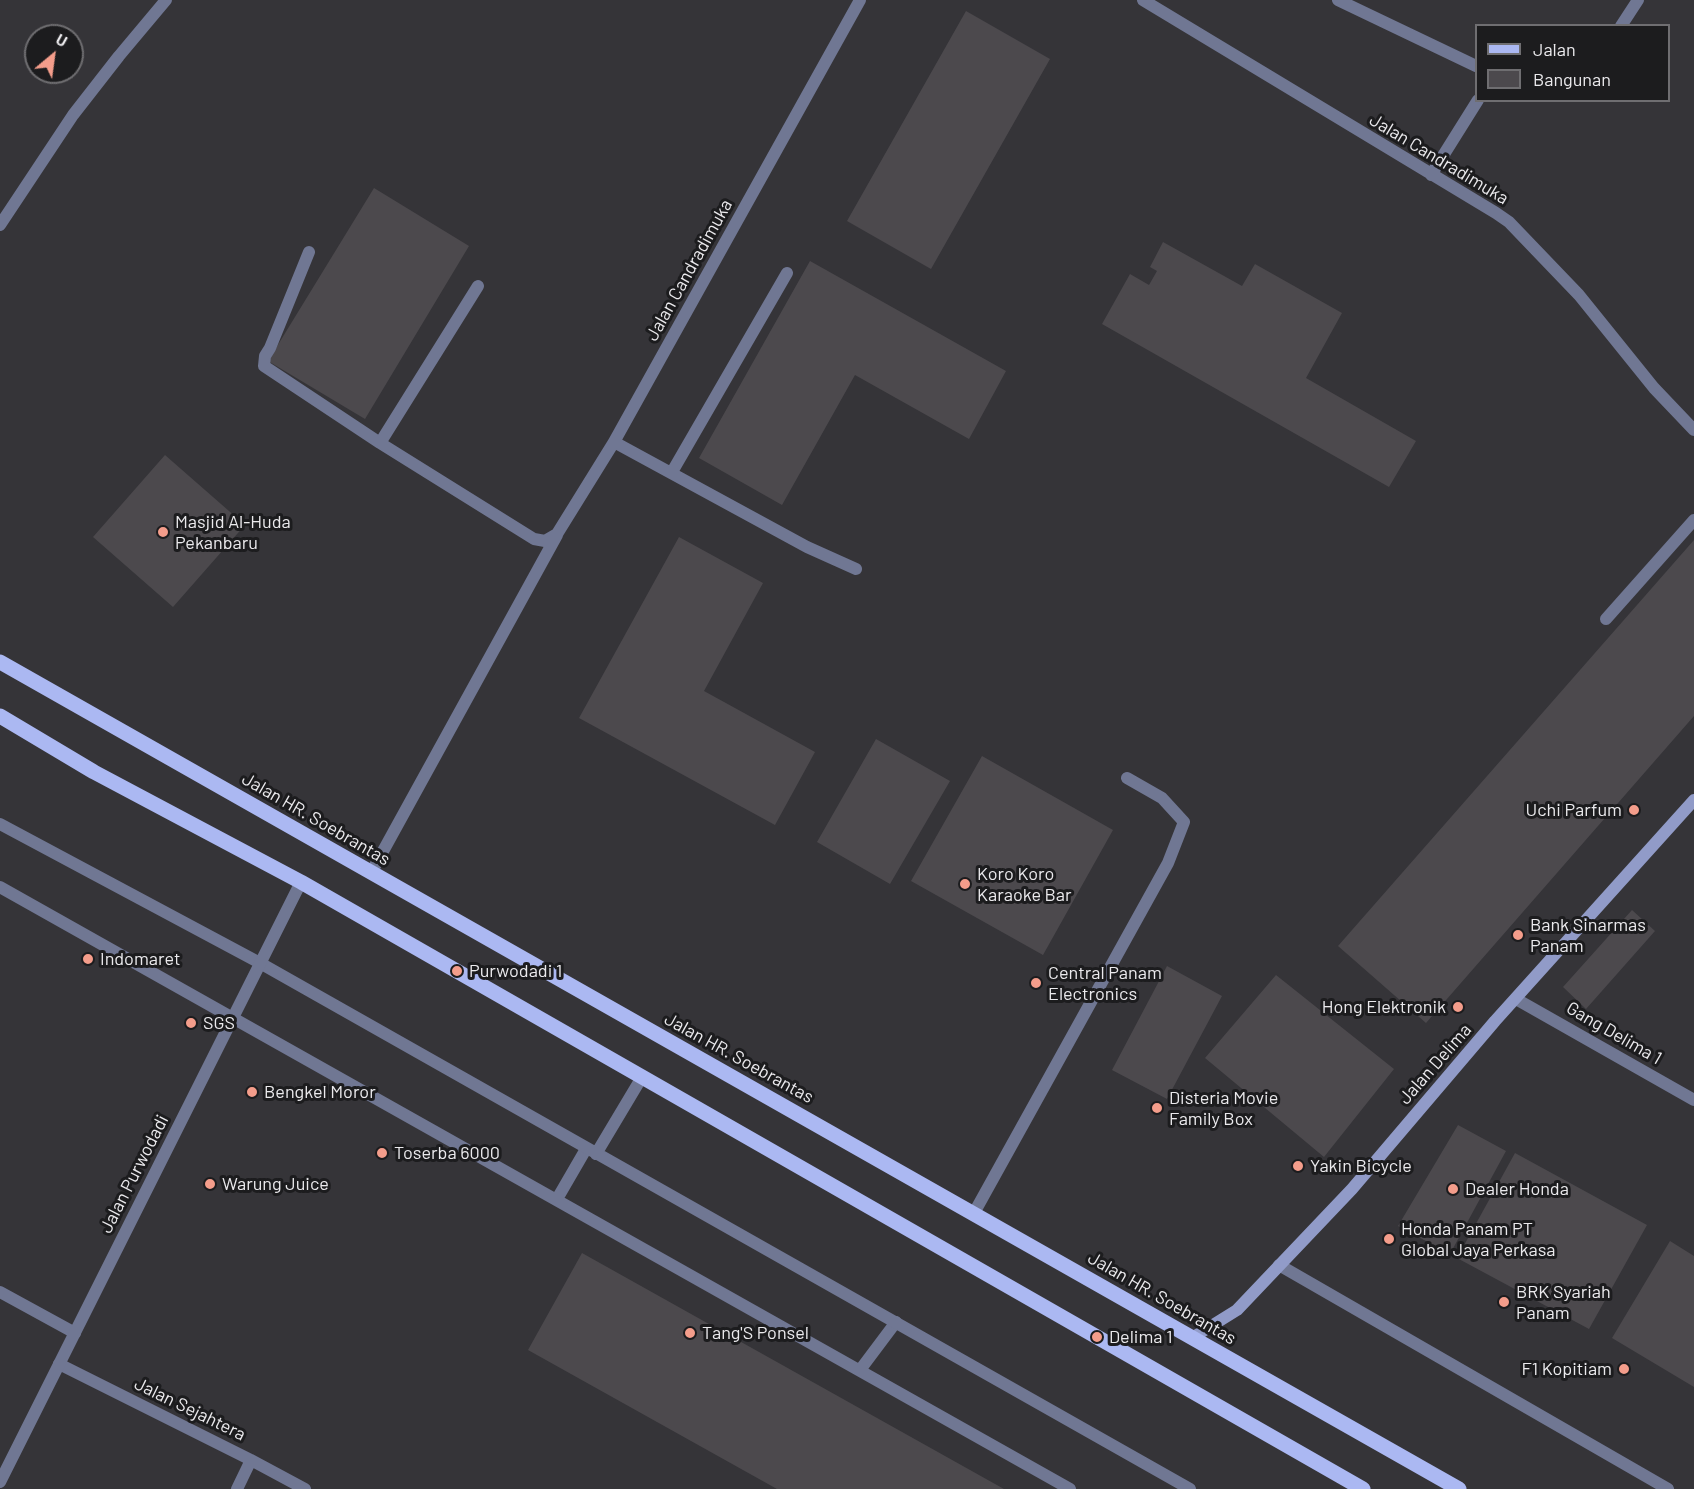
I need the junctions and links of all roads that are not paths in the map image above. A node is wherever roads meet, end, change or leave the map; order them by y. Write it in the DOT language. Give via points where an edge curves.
graph roads {
  1 [pos="166,0"];
  2 [pos="860,0"];
  3 [pos="1143,0"];
  4 [pos="1338,0"];
  5 [pos="1638,0"];
  6 [pos="1622,24"];
  7 [pos="1475,66"];
  8 [pos="1478,102"];
  9 [pos="1431,175"];
  10 [pos="0,225"];
  11 [pos="309,252"];
  12 [pos="787,273"];
  13 [pos="478,286"];
  14 [pos="1694,430"];
  15 [pos="614,442"];
  16 [pos="380,443"];
  17 [pos="672,472"];
  18 [pos="1694,520"];
  19 [pos="557,534"];
  20 [pos="856,569"];
  21 [pos="1606,619"];
  22 [pos="0,662"];
  23 [pos="0,716"];
  24 [pos="1127,778"];
  25 [pos="1694,800"];
  26 [pos="0,824"];
  27 [pos="371,873"];
  28 [pos="301,882"];
  29 [pos="0,887"];
  30 [pos="260,963"];
  31 [pos="1516,999"];
  32 [pos="233,1017"];
  33 [pos="642,1077"];
  34 [pos="1694,1100"];
  35 [pos="591,1151"];
  36 [pos="557,1199"];
  37 [pos="974,1213"];
  38 [pos="1279,1265"];
  39 [pos="0,1292"];
  40 [pos="896,1322"];
  41 [pos="75,1333"];
  42 [pos="1192,1338"];
  43 [pos="59,1364"];
  44 [pos="860,1370"];
  45 [pos="251,1460"];
  46 [pos="0,1482"];
  47 [pos="237,1489"];
  48 [pos="304,1489"];
  49 [pos="1070,1489"];
  50 [pos="1190,1489"];
  51 [pos="1363,1489"];
  52 [pos="1459,1489"];
  53 [pos="1668,1489"];
  1 -- 10 [label="street" via="73,115"];
  2 -- 15 [label="street, Jalan Candradimuka"];
  3 -- 9 [label="street, Jalan Candradimuka"];
  4 -- 7 [label="street"];
  5 -- 6 [label="street"];
  8 -- 9 [label="street"];
  9 -- 14 [label="street, Jalan Candradimuka" via="1509,222 1579,295 1653,388"];
  11 -- 16 [label="street" via="264,366"];
  12 -- 17 [label="street"];
  13 -- 16 [label="street"];
  15 -- 17 [label="street"];
  15 -- 19 [label="street, Jalan Candradimuka"];
  16 -- 19 [label="street" via="534,538 545,541"];
  17 -- 20 [label="street" via="807,547"];
  18 -- 21 [label="street"];
  19 -- 27 [label="street, Jalan Candradimuka"];
  22 -- 27 [label="main road, Jalan HR. Soebrantas"];
  23 -- 28 [label="main road" via="94,772"];
  24 -- 37 [label="street" via="1162,798 1184,822 1168,863"];
  25 -- 31 [label="main road, Jalan Delima"];
  26 -- 30 [label="street"];
  27 -- 37 [label="main road, Jalan HR. Soebrantas"];
  28 -- 30 [label="street, Jalan Purwodadi"];
  28 -- 33 [label="main road"];
  29 -- 32 [label="street"];
  30 -- 32 [label="street, Jalan Purwodadi"];
  30 -- 35 [label="street"];
  31 -- 34 [label="street, Gang Delima 1"];
  31 -- 38 [label="main road, Jalan Delima" via="1352,1189"];
  32 -- 36 [label="street"];
  32 -- 41 [label="street, Jalan Purwodadi"];
  33 -- 35 [label="street"];
  33 -- 51 [label="main road"];
  35 -- 36 [label="street"];
  35 -- 40 [label="street"];
  36 -- 44 [label="street"];
  37 -- 42 [label="main road, Jalan HR. Soebrantas"];
  38 -- 42 [label="main road, Jalan Delima" via="1237,1310"];
  38 -- 53 [label="street"];
  39 -- 41 [label="street"];
  40 -- 44 [label="street"];
  40 -- 50 [label="street"];
  41 -- 43 [label="street, Jalan Purwodadi"];
  42 -- 52 [label="main road, Jalan HR. Soebrantas"];
  43 -- 45 [label="street, Jalan Sejahtera"];
  43 -- 46 [label="street, Jalan Purwodadi"];
  44 -- 49 [label="street"];
  45 -- 47 [label="street"];
  45 -- 48 [label="street, Jalan Sejahtera"];
}
